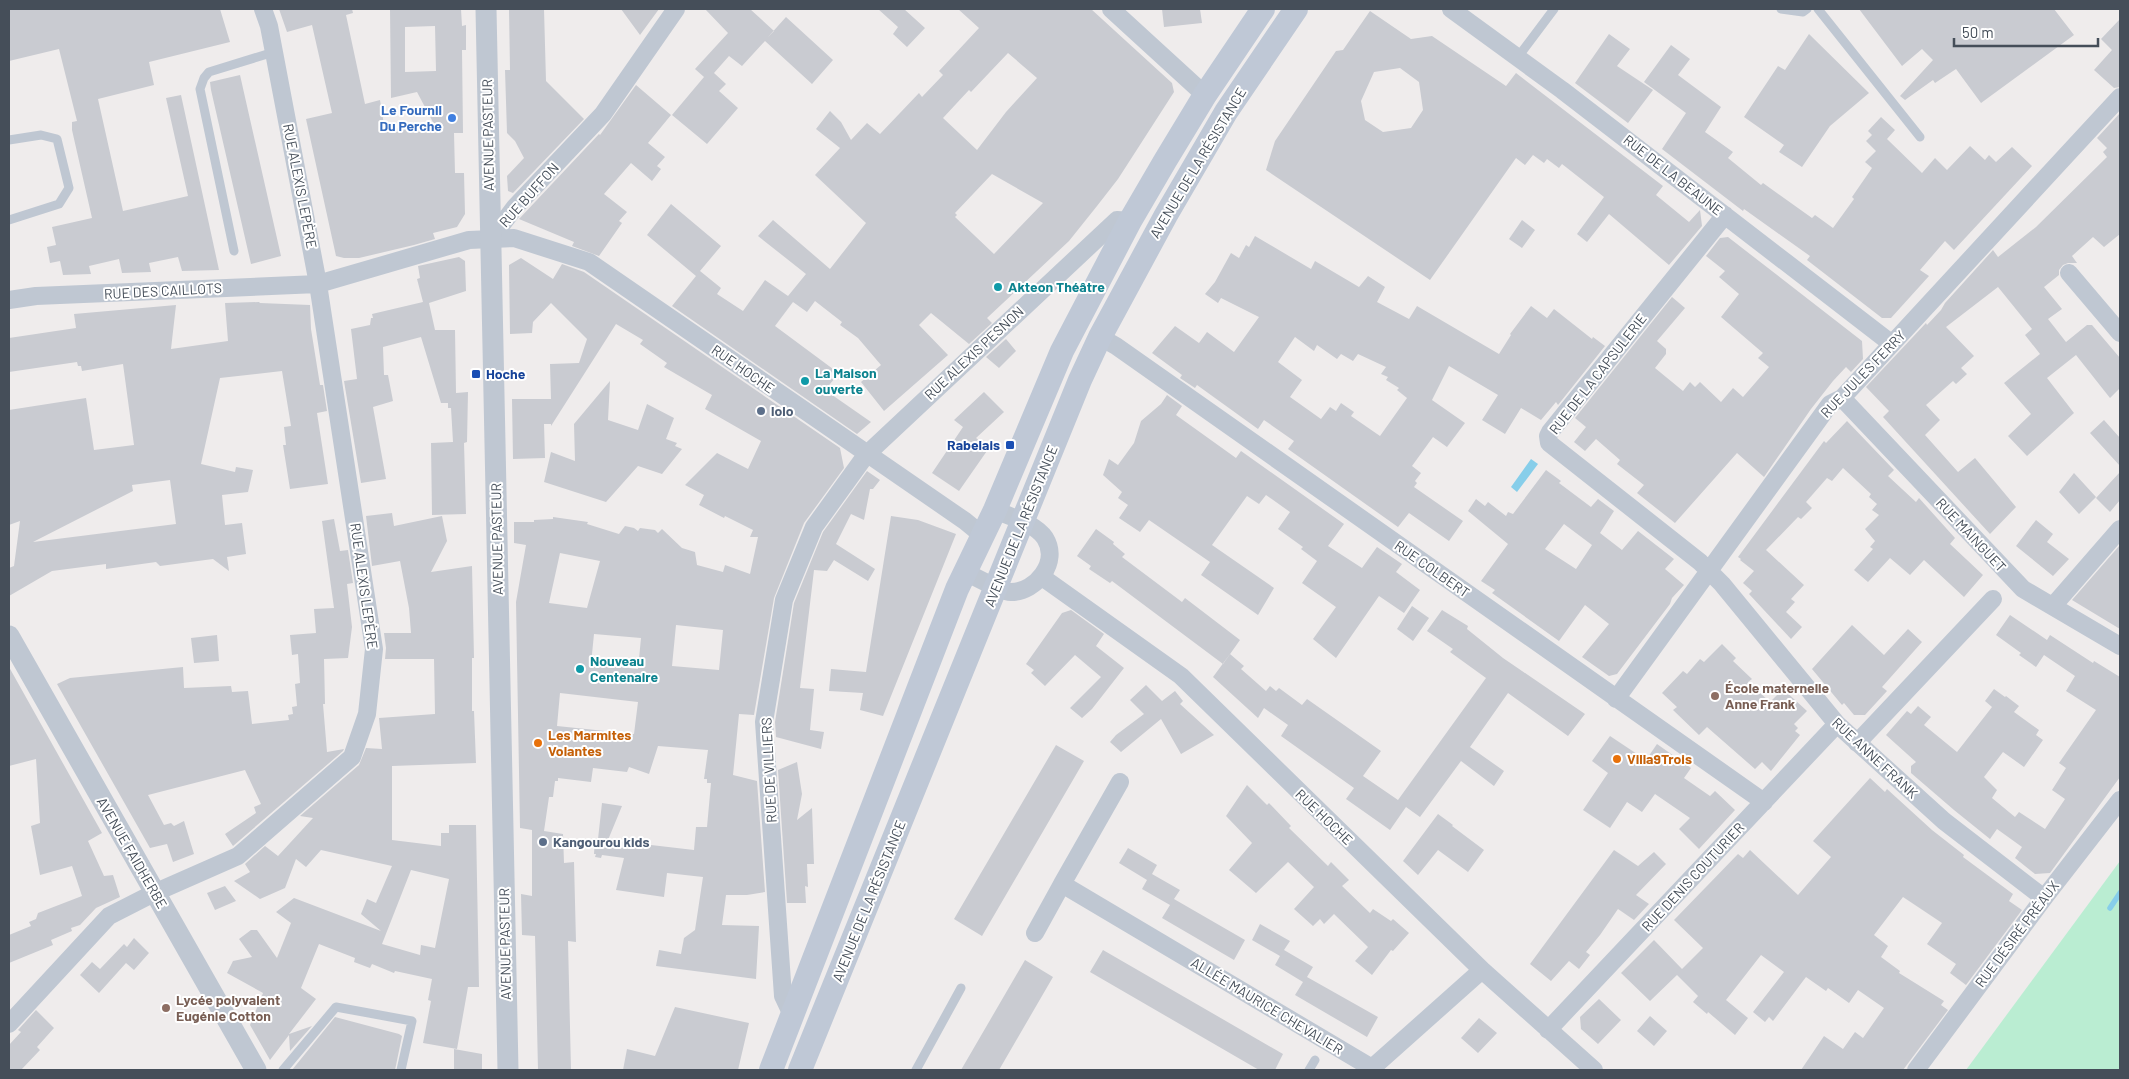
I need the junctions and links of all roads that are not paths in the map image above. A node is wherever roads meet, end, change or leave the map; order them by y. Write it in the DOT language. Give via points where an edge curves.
graph roads {
  1 [pos="263,9"];
  2 [pos="486,9"];
  3 [pos="676,9"];
  4 [pos="1111,9"];
  5 [pos="1263,9"];
  6 [pos="1296,9"];
  7 [pos="1451,9"];
  8 [pos="1554,9"];
  9 [pos="1782,9"];
  10 [pos="1807,9"];
  11 [pos="1818,9"];
  12 [pos="274,52"];
  13 [pos="1518,57"];
  14 [pos="1202,92"];
  15 [pos="2120,96"];
  16 [pos="1920,136"];
  17 [pos="9,140"];
  18 [pos="1725,215"];
  19 [pos="9,220"];
  20 [pos="1124,221"];
  21 [pos="491,239"];
  22 [pos="234,251"];
  23 [pos="2069,273"];
  24 [pos="318,284"];
  25 [pos="9,298"];
  26 [pos="2120,333"];
  27 [pos="1100,337"];
  28 [pos="1892,344"];
  29 [pos="1842,398"];
  30 [pos="866,455"];
  31 [pos="995,510"];
  32 [pos="1023,522"];
  33 [pos="2120,529"];
  34 [pos="982,535"];
  35 [pos="1710,571"];
  36 [pos="964,572"];
  37 [pos="1042,577"];
  38 [pos="997,586"];
  39 [pos="1993,599"];
  40 [pos="2052,606"];
  41 [pos="9,636"];
  42 [pos="2120,646"];
  43 [pos="1616,699"];
  44 [pos="1837,724"];
  45 [pos="1858,743"];
  46 [pos="1120,782"];
  47 [pos="2120,800"];
  48 [pos="1764,802"];
  49 [pos="1062,884"];
  50 [pos="154,892"];
  51 [pos="2044,898"];
  52 [pos="1035,933"];
  53 [pos="1482,970"];
  54 [pos="961,988"];
  55 [pos="792,1017"];
  56 [pos="9,1024"];
  57 [pos="1548,1030"];
  58 [pos="1315,1060"];
  59 [pos="1371,1069"];
  60 [pos="256,1070"];
  61 [pos="282,1070"];
  62 [pos="401,1070"];
  63 [pos="508,1070"];
  64 [pos="771,1070"];
  65 [pos="800,1070"];
  66 [pos="916,1070"];
  67 [pos="1309,1070"];
  68 [pos="1594,1070"];
  69 [pos="1916,1070"];
  1 -- 12 [label="street, RUE ALEXIS LEPÈRE"];
  2 -- 21 [label="street, AVENUE PASTEUR"];
  3 -- 21 [label="street, RUE BUFFON" via="603,114 515,207"];
  4 -- 14 [label="street"];
  5 -- 14 [label="main road, AVENUE DE LA RÉSISTANCE"];
  6 -- 27 [label="main road, AVENUE DE LA RÉSISTANCE" via="1226,112"];
  7 -- 13 [label="street, RUE DE LA BEAUNE"];
  8 -- 13 [label="lane"];
  9 -- 10 [label="lane" via="1803,12"];
  11 -- 16 [label="lane"];
  12 -- 22 [label="lane" via="209,72 200,88"];
  12 -- 24 [label="street, RUE ALEXIS LEPÈRE"];
  13 -- 18 [label="street, RUE DE LA BEAUNE"];
  14 -- 20 [label="main road, AVENUE DE LA RÉSISTANCE"];
  15 -- 28 [label="street, RUE JULES FERRY"];
  17 -- 19 [label="lane" via="41,135 57,139 69,188 59,204"];
  18 -- 28 [label="street, RUE DE LA BEAUNE"];
  18 -- 35 [label="street, RUE DE LA CAPSULERIE" via="1550,432 1548,440"];
  20 -- 30 [label="street, RUE ALEXIS PESNON"];
  20 -- 31 [label="main road, AVENUE DE LA RÉSISTANCE" via="1062,351"];
  21 -- 24 [label="street, RUE BUFFON" via="469,240"];
  21 -- 30 [label="street, RUE HOCHE" via="514,238 589,262"];
  21 -- 63 [label="street, AVENUE PASTEUR"];
  23 -- 26 [label="street"];
  24 -- 25 [label="street, RUE DES CAILLOTS"];
  24 -- 50 [label="street, RUE ALEXIS LEPÈRE" via="374,649 367,714 352,758 238,856"];
  27 -- 32 [label="main road, AVENUE DE LA RÉSISTANCE"];
  27 -- 43 [label="street, RUE COLBERT"];
  28 -- 29 [label="street, RUE JULES FERRY"];
  29 -- 35 [label="street, RUE JULES FERRY" via="1830,404"];
  29 -- 40 [label="street, RUE MAINGUET" via="2023,589"];
  30 -- 34 [label="street, RUE HOCHE"];
  30 -- 55 [label="street, RUE DE VILLIERS" via="814,527 784,600 764,722 783,996"];
  31 -- 32 [label="street"];
  31 -- 34 [label="main road, AVENUE DE LA RÉSISTANCE"];
  32 -- 37 [label="street" via="1046,538 1049,552"];
  32 -- 38 [label="main road, AVENUE DE LA RÉSISTANCE"];
  33 -- 40 [label="street"];
  34 -- 36 [label="main road, AVENUE DE LA RÉSISTANCE"];
  35 -- 43 [label="street, RUE JULES FERRY"];
  35 -- 44 [label="street, RUE ANNE FRANK"];
  36 -- 38 [label="street"];
  36 -- 55 [label="main road, AVENUE DE LA RÉSISTANCE"];
  37 -- 38 [label="street" via="1030,588 1021,590 1009,592"];
  37 -- 53 [label="street, RUE HOCHE" via="1181,676"];
  38 -- 65 [label="main road, AVENUE DE LA RÉSISTANCE"];
  39 -- 45 [label="street"];
  40 -- 42 [label="street, RUE MAINGUET"];
  41 -- 50 [label="street, AVENUE FAIDHERBE"];
  43 -- 48 [label="street, RUE COLBERT"];
  44 -- 45 [label="street, RUE ANNE FRANK"];
  44 -- 48 [label="street, RUE DENIS COUTURIER"];
  45 -- 51 [label="street, RUE ANNE FRANK" via="1944,821"];
  46 -- 49 [label="street"];
  47 -- 51 [label="street, RUE DÉSIRÉ PRÉAUX"];
  48 -- 57 [label="street, RUE DENIS COUTURIER"];
  49 -- 52 [label="street"];
  49 -- 59 [label="street, ALLÉE MAURICE CHEVALIER"];
  50 -- 56 [label="street, RUE ALEXIS LEPÈRE" via="109,916"];
  50 -- 60 [label="street, AVENUE FAIDHERBE"];
  51 -- 69 [label="street, RUE DÉSIRÉ PRÉAUX"];
  53 -- 57 [label="street, RUE HOCHE"];
  53 -- 59 [label="street, ALLÉE MAURICE CHEVALIER"];
  54 -- 66 [label="lane"];
  55 -- 64 [label="main road, AVENUE DE LA RÉSISTANCE"];
  57 -- 68 [label="street, RUE HOCHE"];
  58 -- 67 [label="lane"];
  61 -- 62 [label="lane" via="336,1007 412,1021"];
}
